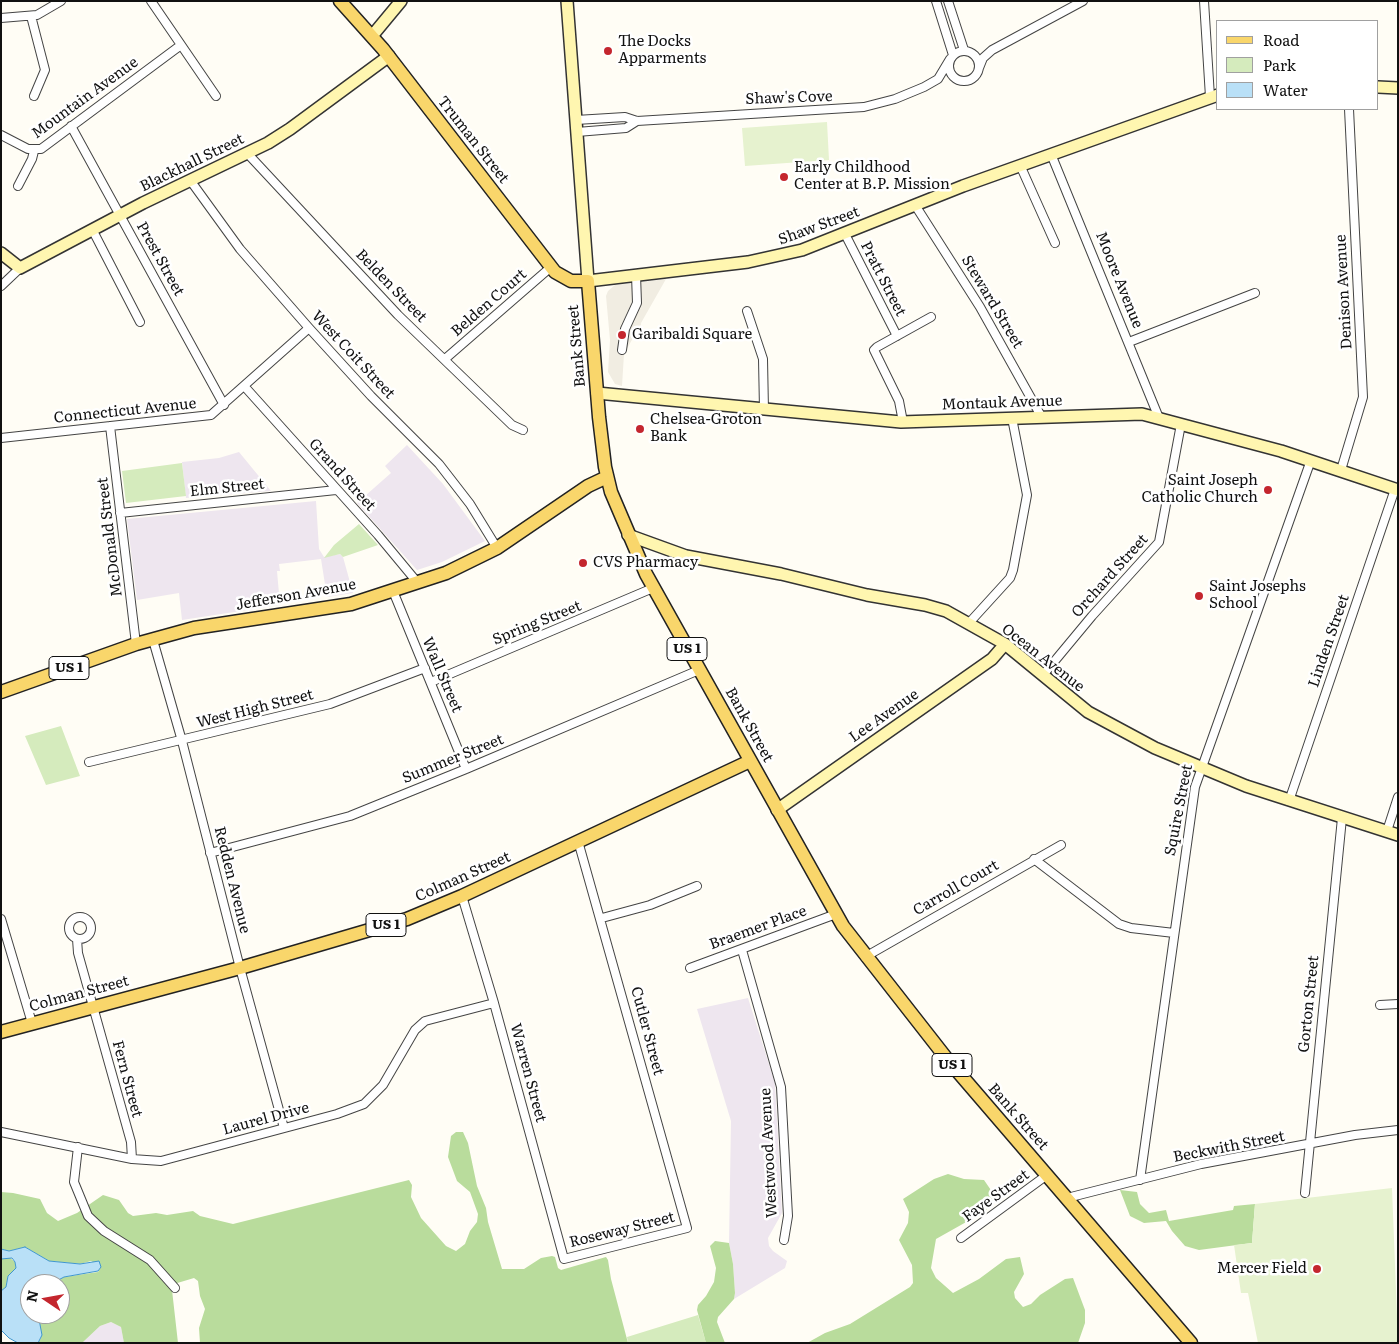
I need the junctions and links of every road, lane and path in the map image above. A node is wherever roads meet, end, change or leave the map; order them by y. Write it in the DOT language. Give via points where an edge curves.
graph roads {
  1 [pos="61,1"];
  2 [pos="151,1"];
  3 [pos="340,1"];
  4 [pos="401,1"];
  5 [pos="567,1"];
  6 [pos="936,1"];
  7 [pos="948,1"];
  8 [pos="1083,1"];
  9 [pos="1204,1"];
  10 [pos="32,16"];
  11 [pos="1,18"];
  12 [pos="372,36"];
  13 [pos="181,45"];
  14 [pos="992,50"];
  15 [pos="968,52"];
  16 [pos="389,56"];
  17 [pos="952,57"];
  18 [pos="979,68"];
  19 [pos="938,79"];
  20 [pos="959,80"];
  21 [pos="1379,87"];
  22 [pos="1398,88"];
  23 [pos="34,96"];
  24 [pos="216,96"];
  25 [pos="1214,96"];
  26 [pos="1349,110"];
  27 [pos="576,120"];
  28 [pos="636,121"];
  29 [pos="71,126"];
  30 [pos="577,132"];
  31 [pos="1,136"];
  32 [pos="34,150"];
  33 [pos="247,153"];
  34 [pos="1051,154"];
  35 [pos="1020,165"];
  36 [pos="190,180"];
  37 [pos="18,186"];
  38 [pos="915,205"];
  39 [pos="120,215"];
  40 [pos="92,229"];
  41 [pos="845,234"];
  42 [pos="1054,243"];
  43 [pos="1,254"];
  44 [pos="551,267"];
  45 [pos="20,268"];
  46 [pos="636,275"];
  47 [pos="588,281"];
  48 [pos="1,286"];
  49 [pos="1254,293"];
  50 [pos="747,311"];
  51 [pos="931,317"];
  52 [pos="140,322"];
  53 [pos="309,328"];
  54 [pos="897,336"];
  55 [pos="1129,342"];
  56 [pos="622,350"];
  57 [pos="445,359"];
  58 [pos="245,387"];
  59 [pos="597,394"];
  60 [pos="224,405"];
  61 [pos="764,410"];
  62 [pos="1041,416"];
  63 [pos="1012,418"];
  64 [pos="1159,418"];
  65 [pos="903,422"];
  66 [pos="1181,424"];
  67 [pos="110,426"];
  68 [pos="524,430"];
  69 [pos="1,438"];
  70 [pos="1311,460"];
  71 [pos="1341,470"];
  72 [pos="607,477"];
  73 [pos="336,490"];
  74 [pos="1397,490"];
  75 [pos="120,513"];
  76 [pos="628,535"];
  77 [pos="498,548"];
  78 [pos="417,582"];
  79 [pos="653,588"];
  80 [pos="393,591"];
  81 [pos="969,623"];
  82 [pos="153,640"];
  83 [pos="136,644"];
  84 [pos="1005,644"];
  85 [pos="425,668"];
  86 [pos="699,670"];
  87 [pos="1043,675"];
  88 [pos="431,682"];
  89 [pos="1,692"];
  90 [pos="182,741"];
  91 [pos="750,761"];
  92 [pos="89,762"];
  93 [pos="1200,768"];
  94 [pos="466,769"];
  95 [pos="1398,797"];
  96 [pos="1290,801"];
  97 [pos="778,810"];
  98 [pos="1342,818"];
  99 [pos="1392,833"];
  100 [pos="578,841"];
  101 [pos="1061,845"];
  102 [pos="210,853"];
  103 [pos="1034,859"];
  104 [pos="697,886"];
  105 [pos="462,896"];
  106 [pos="836,914"];
  107 [pos="602,918"];
  108 [pos="1,919"];
  109 [pos="1174,933"];
  110 [pos="77,939"];
  111 [pos="742,950"];
  112 [pos="865,956"];
  113 [pos="240,968"];
  114 [pos="690,968"];
  115 [pos="494,1003"];
  116 [pos="1398,1004"];
  117 [pos="1380,1005"];
  118 [pos="94,1007"];
  119 [pos="32,1023"];
  120 [pos="1,1032"];
  121 [pos="284,1128"];
  122 [pos="1398,1130"];
  123 [pos="1,1132"];
  124 [pos="1310,1144"];
  125 [pos="78,1147"];
  126 [pos="132,1158"];
  127 [pos="1047,1175"];
  128 [pos="1140,1180"];
  129 [pos="1305,1193"];
  130 [pos="1066,1198"];
  131 [pos="687,1228"];
  132 [pos="961,1238"];
  133 [pos="784,1240"];
  134 [pos="564,1259"];
  135 [pos="175,1288"];
  136 [pos="1192,1343"];
  1 -- 10 [label="street"];
  2 -- 13 [label="street"];
  3 -- 12 [label="main road, Truman Street"];
  4 -- 12 [label="street"];
  5 -- 27 [label="street, Bank Street"];
  6 -- 17 [label="street"];
  7 -- 15 [label="street"];
  8 -- 14 [label="street"];
  9 -- 25 [label="street"];
  10 -- 11 [label="street"];
  10 -- 23 [label="street" via="45,70"];
  12 -- 16 [label="main road, Truman Street"];
  13 -- 24 [label="street"];
  13 -- 29 [label="street, Mountain Avenue"];
  14 -- 15 [label="street"];
  14 -- 18 [label="street" via="983,58"];
  15 -- 17 [label="street"];
  15 -- 18 [label="street" via="978,60"];
  16 -- 33 [label="street, Blackhall Street" via="290,129"];
  16 -- 44 [label="main road, Truman Street"];
  17 -- 19 [label="street"];
  17 -- 20 [label="street" via="950,72"];
  18 -- 20 [label="street" via="972,78"];
  19 -- 20 [label="street, Shaw's Cove"];
  19 -- 28 [label="street, Shaw's Cove" via="895,99 864,107"];
  21 -- 22 [label="street"];
  25 -- 34 [label="street, Shaw Street"];
  26 -- 71 [label="street, Denison Avenue" via="1363,397"];
  27 -- 28 [label="street, Shaw's Cove" via="625,116"];
  27 -- 30 [label="street, Bank Street"];
  28 -- 30 [label="street, Shaw's Cove" via="626,128"];
  29 -- 32 [label="street, Mountain Avenue" via="41,149"];
  29 -- 39 [label="street, Prest Street"];
  30 -- 47 [label="street, Bank Street"];
  31 -- 32 [label="street, Mountain Avenue"];
  32 -- 37 [label="street"];
  33 -- 36 [label="street, Blackhall Street"];
  33 -- 57 [label="street, Belden Street" via="355,269"];
  34 -- 35 [label="street, Shaw Street"];
  34 -- 55 [label="street, Moore Avenue"];
  35 -- 38 [label="street, Shaw Street"];
  35 -- 42 [label="street"];
  36 -- 39 [label="street, Blackhall Street"];
  36 -- 53 [label="street, West Coit Street" via="240,249"];
  38 -- 41 [label="street, Shaw Street"];
  38 -- 62 [label="street, Steward Street" via="984,315"];
  39 -- 40 [label="street, Blackhall Street"];
  39 -- 60 [label="street, Prest Street"];
  40 -- 45 [label="street, Blackhall Street"];
  40 -- 52 [label="street"];
  41 -- 46 [label="street, Shaw Street" via="766,259"];
  41 -- 54 [label="street, Pratt Street"];
  43 -- 45 [label="street"];
  44 -- 47 [label="main road, Truman Street" via="566,280"];
  44 -- 57 [label="street, Belden Court"];
  45 -- 48 [label="street, Blackhall Street"];
  46 -- 47 [label="street, Shaw Street"];
  46 -- 56 [label="street" via="637,303 625,329"];
  47 -- 59 [label="main road, Bank Street"];
  49 -- 55 [label="street"];
  50 -- 61 [label="street" via="763,359"];
  51 -- 54 [label="street"];
  53 -- 58 [label="street, Connecticut Avenue"];
  53 -- 77 [label="street, West Coit Street" via="439,464"];
  54 -- 65 [label="street" via="877,346 874,352 899,401"];
  55 -- 64 [label="street, Moore Avenue"];
  57 -- 68 [label="street, Belden Street" via="512,425"];
  58 -- 60 [label="street, Connecticut Avenue"];
  58 -- 73 [label="street, Grand Street"];
  59 -- 61 [label="street, Montauk Avenue"];
  59 -- 72 [label="main road, Bank Street"];
  60 -- 67 [label="street, Connecticut Avenue" via="211,416"];
  61 -- 65 [label="street, Montauk Avenue"];
  62 -- 63 [label="street, Montauk Avenue"];
  62 -- 64 [label="street, Montauk Avenue" via="1127,413"];
  63 -- 65 [label="street, Montauk Avenue"];
  63 -- 81 [label="street" via="1027,495 1013,570 1010,578"];
  64 -- 66 [label="street, Montauk Avenue"];
  66 -- 70 [label="street, Montauk Avenue"];
  66 -- 87 [label="street, Orchard Street" via="1159,542"];
  67 -- 69 [label="street, Connecticut Avenue"];
  67 -- 75 [label="street, McDonald Street"];
  70 -- 71 [label="street, Montauk Avenue"];
  70 -- 93 [label="street, Squire Street"];
  71 -- 74 [label="street, Montauk Avenue"];
  72 -- 76 [label="main road, Bank Street / US 1"];
  72 -- 77 [label="main road, Jefferson Avenue / US 1" via="588,486"];
  73 -- 75 [label="street, Elm Street"];
  73 -- 78 [label="street, Grand Street"];
  74 -- 96 [label="street, Linden Street"];
  75 -- 83 [label="street, McDonald Street"];
  76 -- 79 [label="main road, Bank Street / US 1"];
  76 -- 81 [label="street, Ocean Avenue" via="702,559 926,605"];
  77 -- 78 [label="main road, Jefferson Avenue / US 1" via="446,573"];
  78 -- 80 [label="main road, Jefferson Avenue / US 1"];
  79 -- 86 [label="main road, Bank Street / US 1"];
  79 -- 88 [label="street, Spring Street"];
  80 -- 82 [label="main road, Jefferson Avenue / US 1" via="351,604 194,628"];
  80 -- 85 [label="street, Wall Street"];
  81 -- 84 [label="street, Ocean Avenue"];
  82 -- 83 [label="main road, Jefferson Avenue / US 1"];
  82 -- 90 [label="street, Redden Avenue"];
  83 -- 89 [label="main road, Jefferson Avenue / US 1"];
  84 -- 87 [label="street, Ocean Avenue"];
  84 -- 97 [label="street, Lee Avenue" via="992,658"];
  85 -- 88 [label="street, Wall Street"];
  85 -- 90 [label="street, West High Street" via="330,704"];
  86 -- 91 [label="main road, Bank Street / US 1"];
  86 -- 94 [label="street, Summer Street"];
  87 -- 93 [label="street, Ocean Avenue" via="1100,720"];
  88 -- 94 [label="street, Wall Street"];
  90 -- 92 [label="street, West High Street"];
  90 -- 102 [label="street, Redden Avenue"];
  91 -- 97 [label="main road, Bank Street / US 1"];
  91 -- 100 [label="main road, Colman Street / US 1"];
  93 -- 96 [label="street, Ocean Avenue"];
  93 -- 109 [label="street, Squire Street" via="1192,802"];
  94 -- 102 [label="street, Summer Street" via="350,816"];
  95 -- 99 [label="street"];
  96 -- 98 [label="street, Ocean Avenue"];
  97 -- 106 [label="main road, Bank Street / US 1"];
  98 -- 99 [label="street, Ocean Avenue"];
  98 -- 124 [label="street, Gorton Street"];
  100 -- 105 [label="main road, Colman Street / US 1"];
  100 -- 107 [label="street, Cutler Street"];
  101 -- 103 [label="street, Carroll Court"];
  102 -- 113 [label="street, Redden Avenue"];
  103 -- 109 [label="street" via="1120,924"];
  103 -- 112 [label="street, Carroll Court"];
  104 -- 107 [label="street" via="650,905"];
  105 -- 113 [label="main road, Colman Street / US 1" via="407,919"];
  105 -- 115 [label="street, Warren Street"];
  106 -- 111 [label="street, Braemer Place"];
  106 -- 112 [label="main road, Bank Street / US 1"];
  107 -- 131 [label="street, Cutler Street"];
  108 -- 119 [label="street"];
  109 -- 128 [label="street, Squire Street"];
  110 -- 118 [label="street, Fern Street"];
  111 -- 114 [label="street, Braemer Place"];
  111 -- 133 [label="street, Westwood Avenue" via="781,1086 788,1216"];
  112 -- 127 [label="main road, Bank Street / US 1" via="947,1059"];
  113 -- 118 [label="main road, Colman Street / US 1"];
  113 -- 121 [label="street, Redden Avenue"];
  115 -- 121 [label="street, Laurel Drive" via="425,1021 415,1030 383,1085 364,1104"];
  115 -- 134 [label="street, Warren Street"];
  116 -- 117 [label="street"];
  118 -- 119 [label="main road, Colman Street / US 1"];
  118 -- 126 [label="street, Fern Street"];
  119 -- 120 [label="main road, Colman Street / US 1"];
  121 -- 126 [label="street, Laurel Drive" via="160,1161"];
  122 -- 124 [label="street, Beckwith Street"];
  123 -- 125 [label="street, Laurel Drive"];
  124 -- 128 [label="street, Beckwith Street" via="1201,1164"];
  124 -- 129 [label="street, Gorton Street"];
  125 -- 126 [label="street, Laurel Drive"];
  125 -- 135 [label="street" via="74,1179 88,1216 104,1231 150,1260"];
  127 -- 130 [label="main road, Bank Street / US 1"];
  127 -- 132 [label="street, Faye Street"];
  128 -- 130 [label="street, Beckwith Street"];
  130 -- 136 [label="main road, Bank Street / US 1"];
  131 -- 134 [label="street, Roseway Street"];
}
